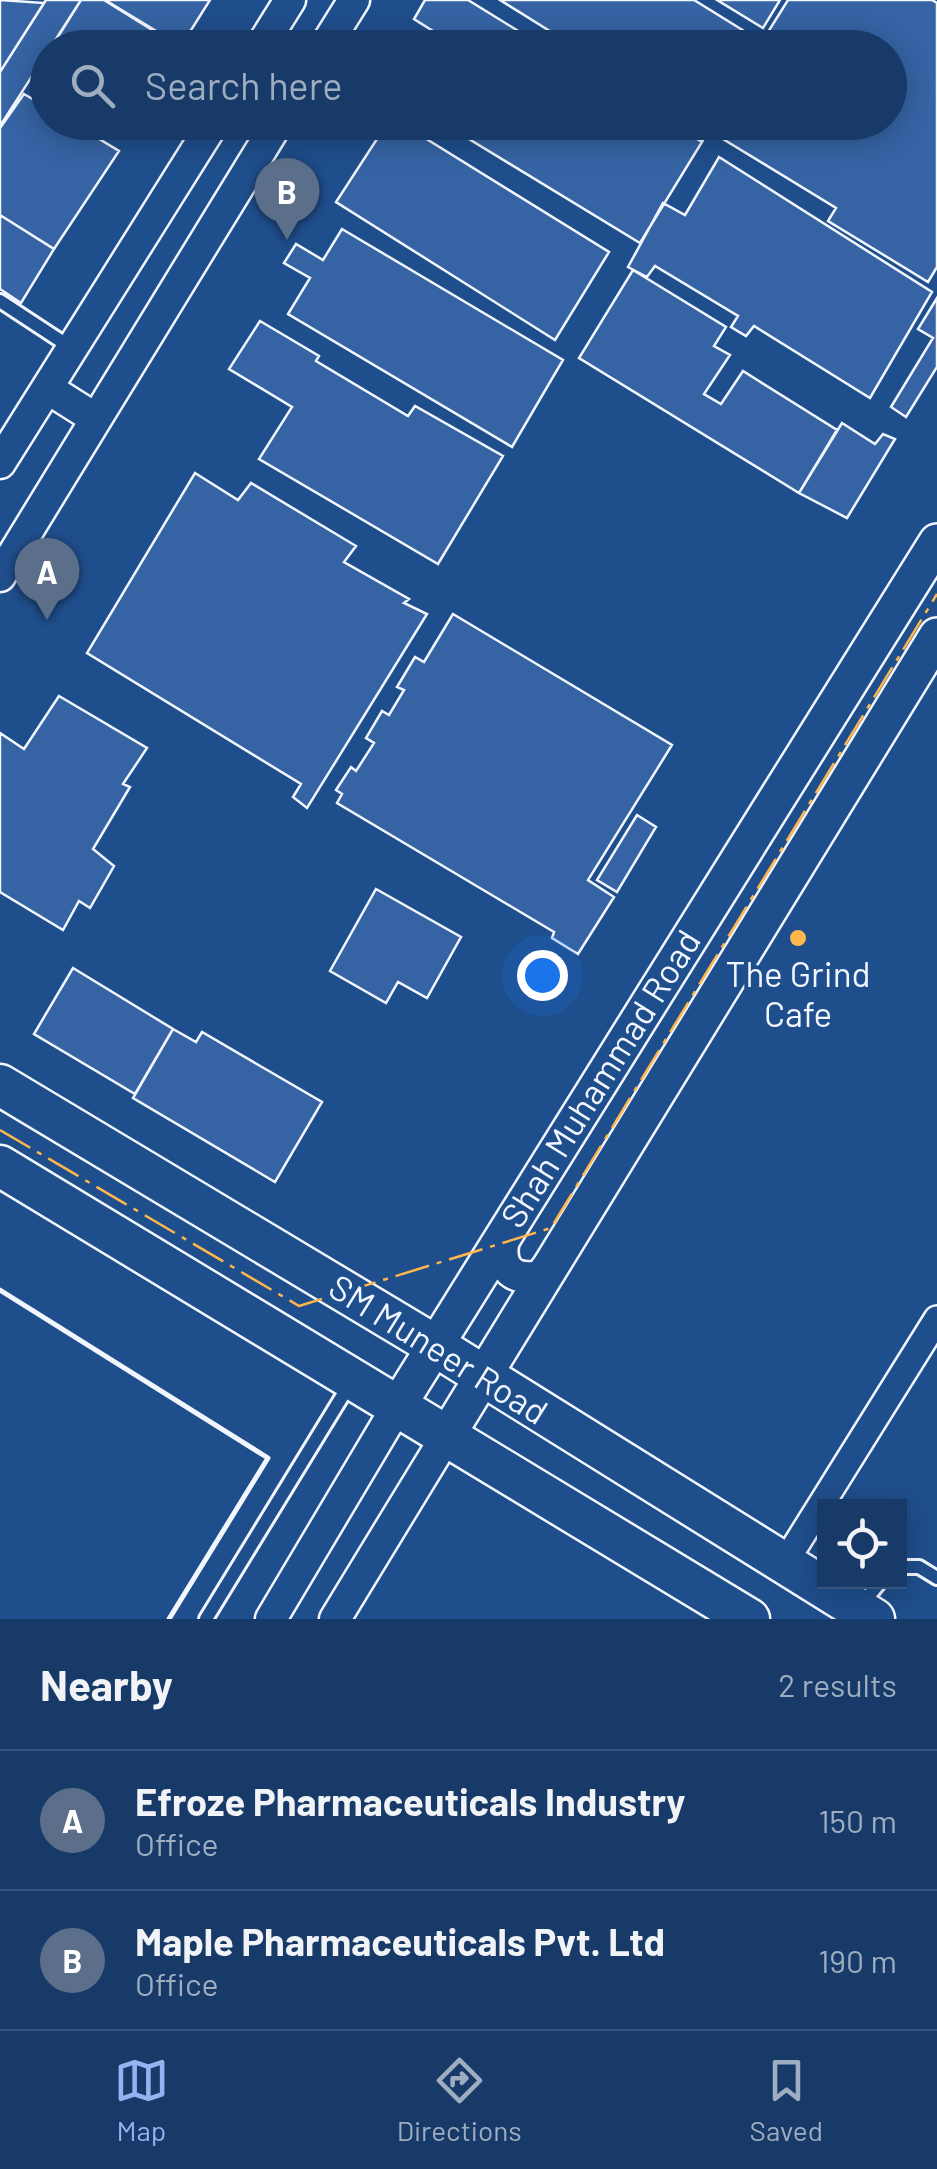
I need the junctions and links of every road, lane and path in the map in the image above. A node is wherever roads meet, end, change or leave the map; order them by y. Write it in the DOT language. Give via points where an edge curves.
graph roads {
  1 [pos="290,0"];
  2 [pos="354,0"];
  3 [pos="271,30"];
  4 [pos="335,30"];
  5 [pos="203,140"];
  6 [pos="267,140"];
  7 [pos="0,301"];
  8 [pos="73,350"];
  9 [pos="47,388"];
  10 [pos="96,420"];
  11 [pos="0,464"];
  12 [pos="937,542"];
  13 [pos="0,576"];
  14 [pos="937,636"];
  15 [pos="0,1085"];
  16 [pos="0,1166"];
  17 [pos="507,1230"];
  18 [pos="558,1254"];
  19 [pos="937,1319"];
  20 [pos="434,1345"];
  21 [pos="483,1377"];
  22 [pos="352,1380"];
  23 [pos="398,1407"];
  24 [pos="446,1437"];
  25 [pos="784,1564"];
  26 [pos="907,1567"];
  27 [pos="937,1578"];
  28 [pos="871,1603"];
  29 [pos="206,1619"];
  30 [pos="271,1619"];
  31 [pos="335,1619"];
  32 [pos="750,1619"];
  1 -- 3 [label="street"];
  2 -- 4 [label="street"];
  5 -- 8 [label="street"];
  6 -- 10 [label="street"];
  7 -- 8 [label="lane"];
  8 -- 9 [label="street"];
  9 -- 10 [label="street"];
  9 -- 11 [label="street"];
  10 -- 13 [label="street"];
  12 -- 17 [label="main road, Shah Muhammad Road"];
  14 -- 18 [label="main road, Shah Muhammad Road"];
  15 -- 20 [label="main road, SM Muneer Road"];
  16 -- 22 [label="main road, SM Muneer Road"];
  17 -- 18 [label="street" via="502,1257 522,1277 540,1276"];
  17 -- 20 [label="main road, Shah Muhammad Road"];
  18 -- 21 [label="main road, Shah Muhammad Road"];
  19 -- 25 [label="street"];
  20 -- 21 [label="main road, SM Muneer Road"];
  20 -- 23 [label="main road, Shah Muhammad Road"];
  21 -- 24 [label="main road, Shah Muhammad Road"];
  21 -- 25 [label="main road, SM Muneer Road"];
  22 -- 23 [label="main road, SM Muneer Road"];
  22 -- 29 [label="lane"];
  23 -- 24 [label="main road, SM Muneer Road"];
  23 -- 30 [label="street, Shah Muhammad Road"];
  24 -- 31 [label="street, Shah Muhammad Road"];
  24 -- 32 [label="main road, SM Muneer Road"];
  25 -- 28 [label="main road, SM Muneer Road"];
  26 -- 27 [label="lane"];
}
